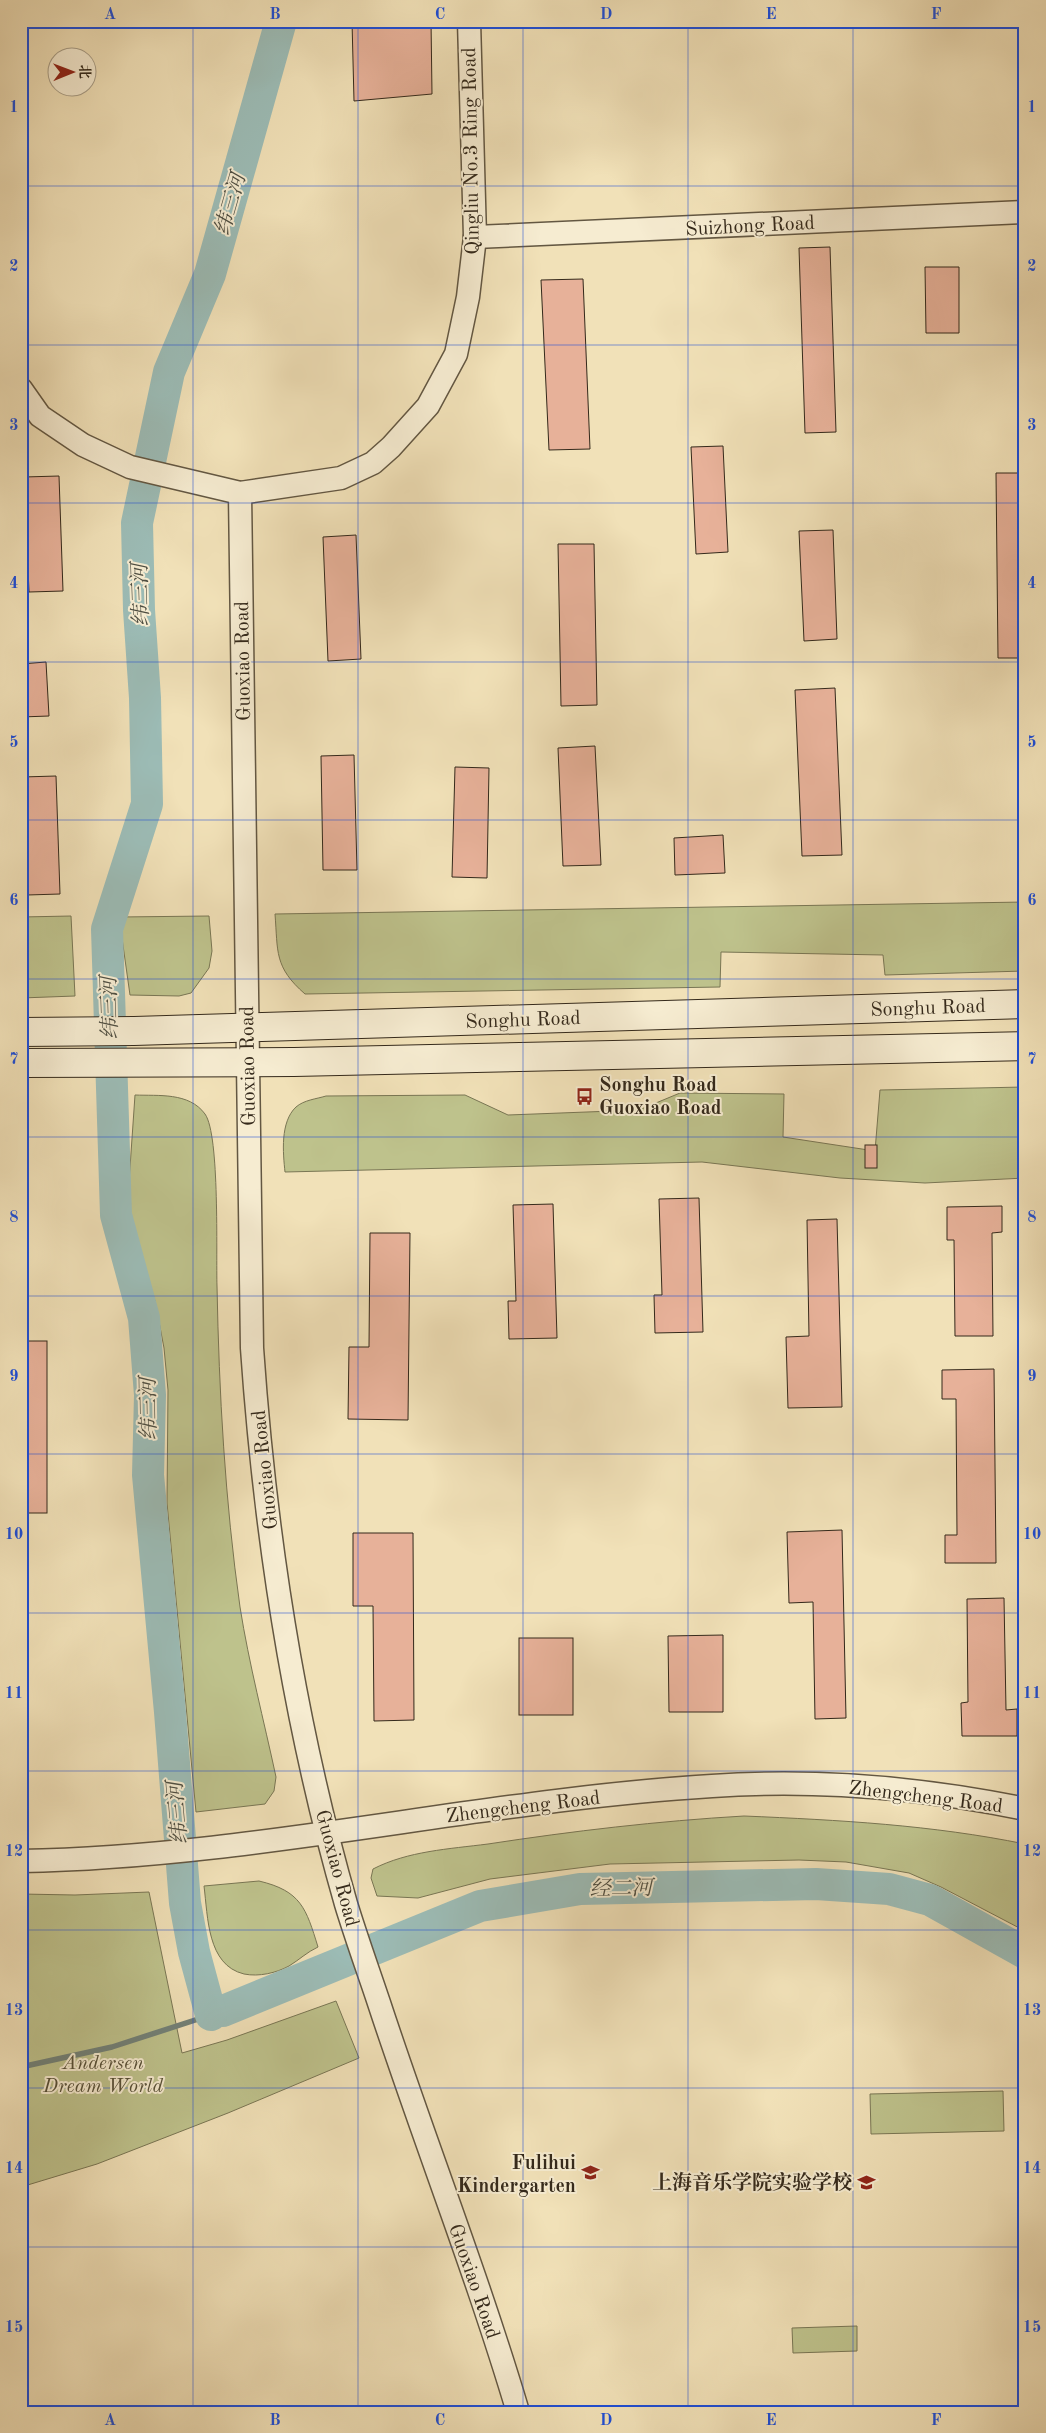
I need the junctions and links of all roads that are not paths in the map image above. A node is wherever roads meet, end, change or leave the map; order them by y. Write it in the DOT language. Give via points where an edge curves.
graph roads {
  1 [pos="468,21"];
  2 [pos="1025,212"];
  3 [pos="475,237"];
  4 [pos="21,388"];
  5 [pos="240,493"];
  6 [pos="1025,1004"];
  7 [pos="246,1028"];
  8 [pos="21,1032"];
  9 [pos="1025,1046"];
  10 [pos="247,1062"];
  11 [pos="21,1063"];
  12 [pos="1025,1809"];
  13 [pos="328,1833"];
  14 [pos="21,1862"];
  15 [pos="518,2412"];
  1 -- 3 [label="street, Qingliu No.3 Ring Road"];
  2 -- 3 [label="street, Suizhong Road"];
  3 -- 5 [label="street, Qingliu No.3 Ring Road" via="468,297 456,354 428,406 391,447 373,463 341,478"];
  4 -- 5 [label="street, Qingliu No.3 Ring Road" via="40,416 83,445 130,467"];
  5 -- 7 [label="street, Guoxiao Road"];
  6 -- 7 [label="main road, Songhu Road"];
  7 -- 8 [label="main road, Songhu Road"];
  7 -- 10 [label="street, Guoxiao Road"];
  9 -- 10 [label="main road, Songhu Road"];
  10 -- 11 [label="main road, Songhu Road"];
  10 -- 13 [label="street, Guoxiao Road" via="252,1348 260,1453 291,1666"];
  12 -- 13 [label="street, Zhengcheng Road" via="978,1799 886,1789 804,1784 713,1786 563,1799"];
  13 -- 14 [label="street, Zhengcheng Road" via="206,1850"];
  13 -- 15 [label="street, Guoxiao Road" via="346,1905 496,2339"];
}
